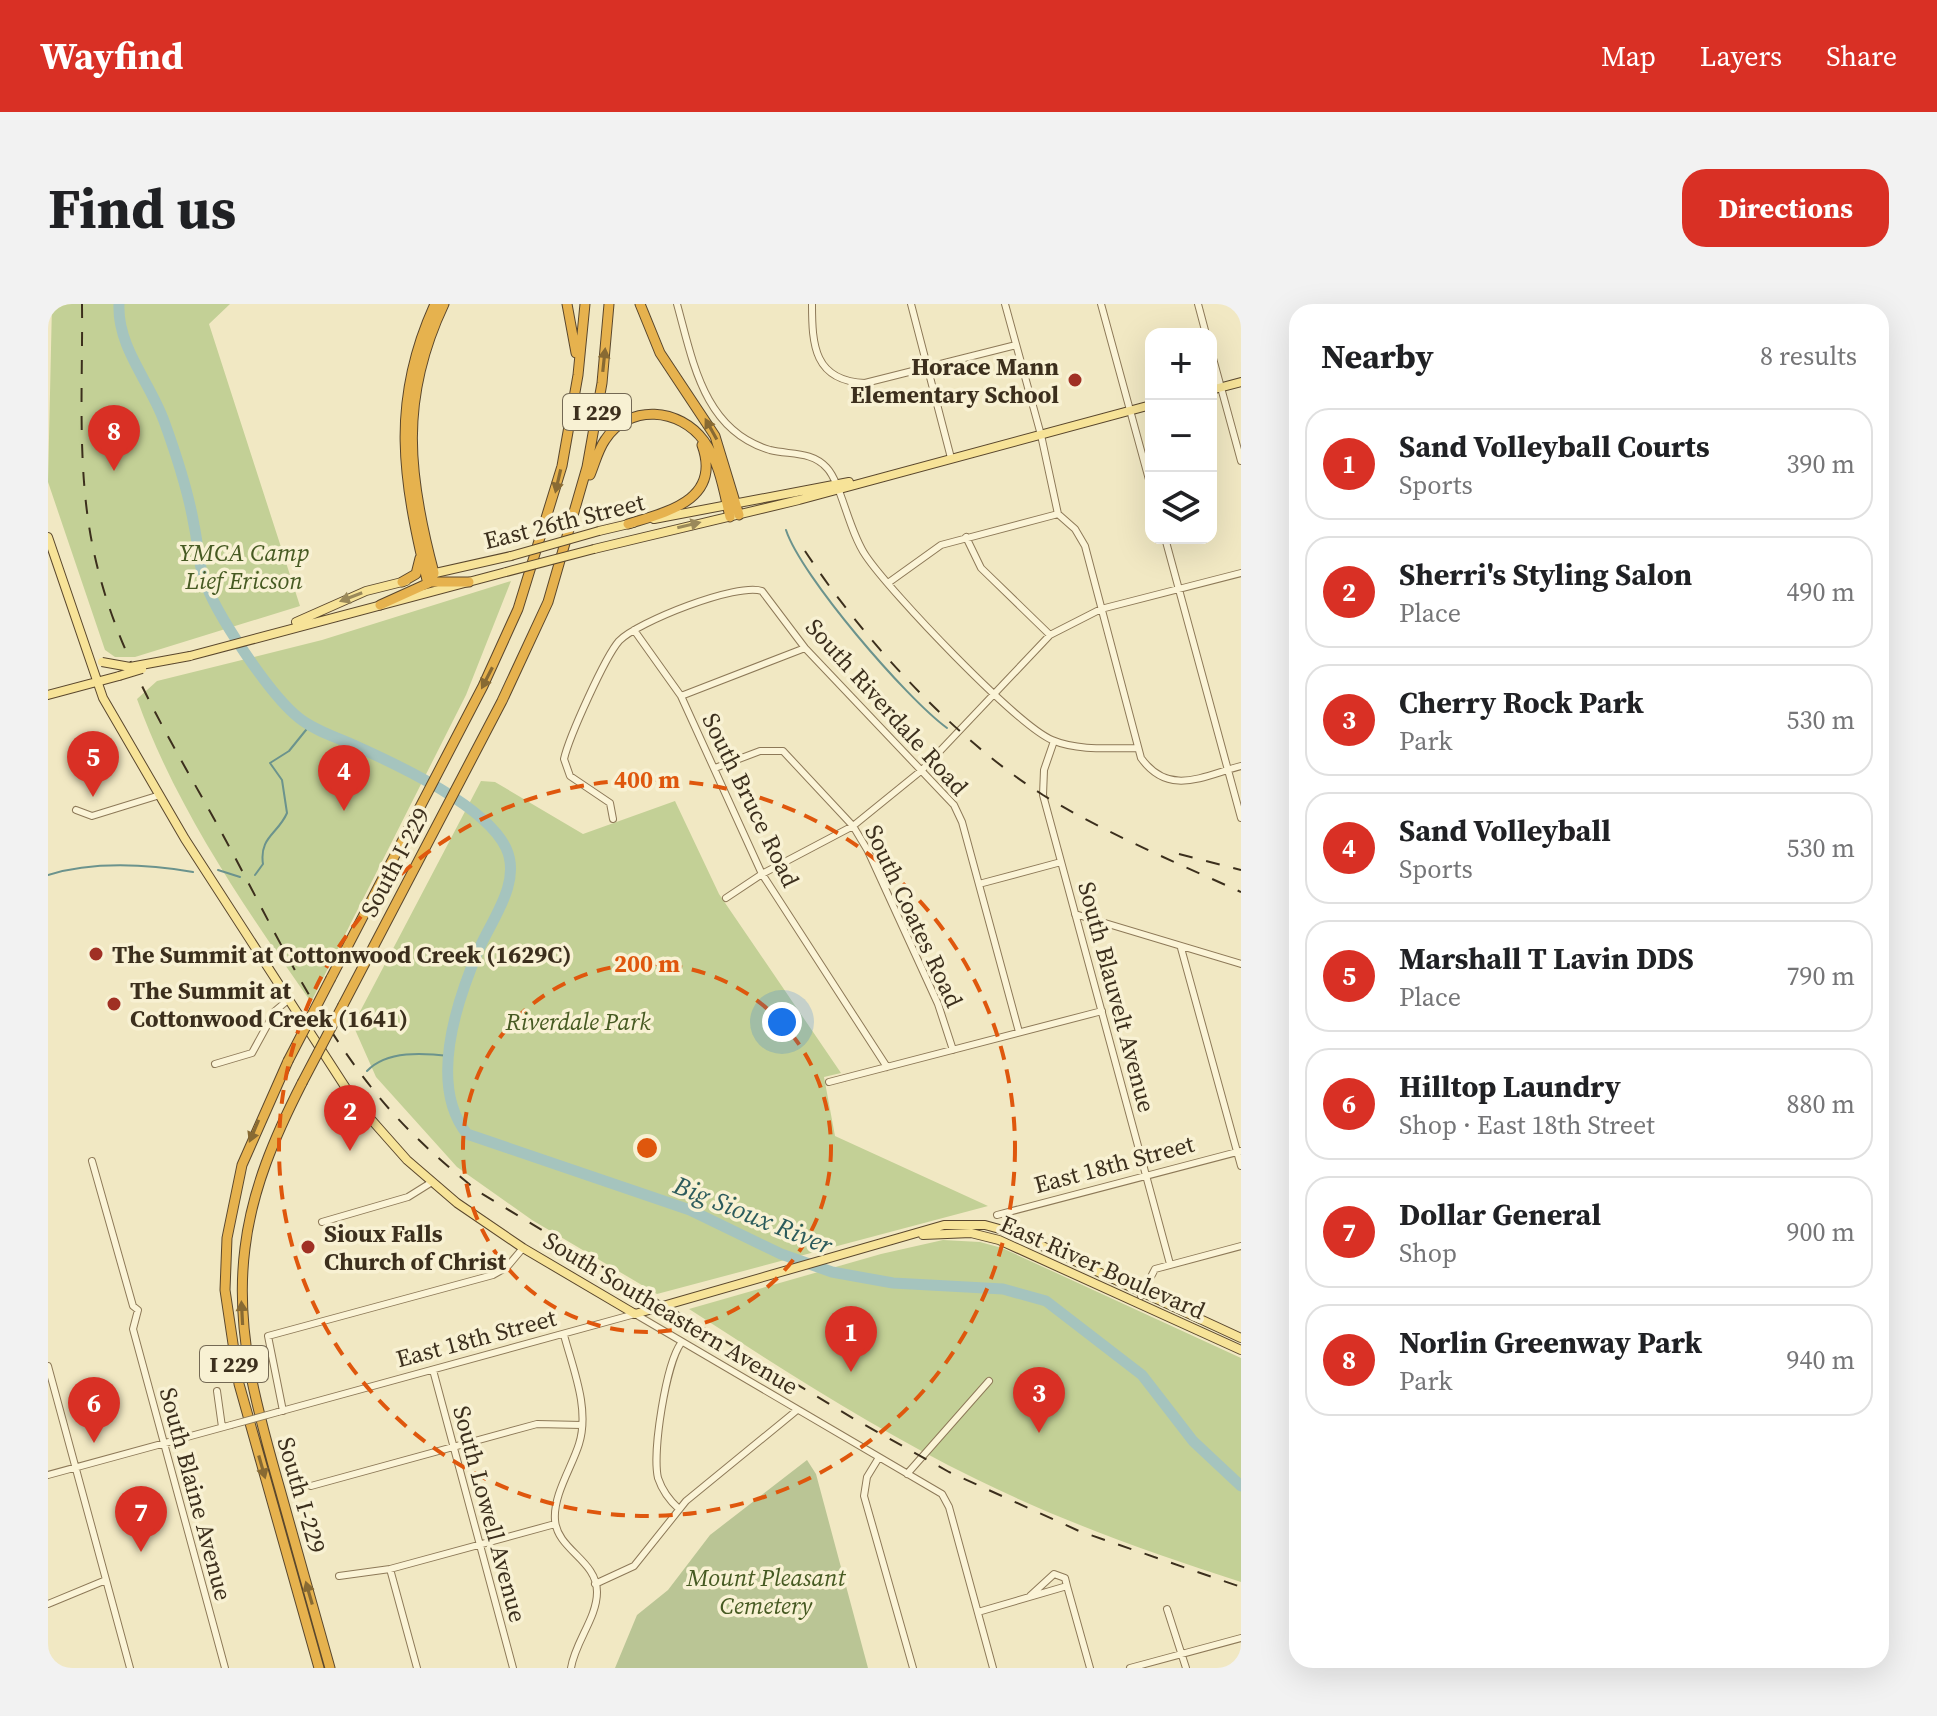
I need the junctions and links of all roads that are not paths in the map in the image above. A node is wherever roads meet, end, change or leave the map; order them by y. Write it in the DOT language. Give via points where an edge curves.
graph roads {
  1 [pos="435,304"];
  2 [pos="444,304"];
  3 [pos="567,304"];
  4 [pos="585,304"];
  5 [pos="609,304"];
  6 [pos="640,304"];
  7 [pos="677,304"];
  8 [pos="812,304"];
  9 [pos="911,304"];
  10 [pos="1005,304"];
  11 [pos="1101,304"];
  12 [pos="1198,304"];
  13 [pos="1204,328"];
  14 [pos="1016,345"];
  15 [pos="928,368"];
  16 [pos="1217,373"];
  17 [pos="1241,382"];
  18 [pos="1221,387"];
  19 [pos="1217,388"];
  20 [pos="574,404"];
  21 [pos="1145,407"];
  22 [pos="1130,411"];
  23 [pos="696,431"];
  24 [pos="1041,435"];
  25 [pos="951,458"];
  26 [pos="1241,461"];
  27 [pos="1147,472"];
  28 [pos="836,486"];
  29 [pos="731,504"];
  30 [pos="1058,514"];
  31 [pos="734,516"];
  32 [pos="573,519"];
  33 [pos="628,524"];
  34 [pos="48,537"];
  35 [pos="966,537"];
  36 [pos="1167,544"];
  37 [pos="419,550"];
  38 [pos="1241,573"];
  39 [pos="430,577"];
  40 [pos="402,582"];
  41 [pos="469,582"];
  42 [pos="888,583"];
  43 [pos="1179,589"];
  44 [pos="380,605"];
  45 [pos="1101,609"];
  46 [pos="281,630"];
  47 [pos="634,630"];
  48 [pos="1050,635"];
  49 [pos="805,648"];
  50 [pos="85,653"];
  51 [pos="190,656"];
  52 [pos="96,683"];
  53 [pos="996,693"];
  54 [pos="48,695"];
  55 [pos="681,696"];
  56 [pos="1054,741"];
  57 [pos="1137,748"];
  58 [pos="1241,766"];
  59 [pos="715,768"];
  60 [pos="922,770"];
  61 [pos="1228,770"];
  62 [pos="160,795"];
  63 [pos="76,810"];
  64 [pos="1241,818"];
  65 [pos="613,819"];
  66 [pos="853,826"];
  67 [pos="1061,862"];
  68 [pos="762,874"];
  69 [pos="979,884"];
  70 [pos="726,898"];
  71 [pos="1075,914"];
  72 [pos="1181,948"];
  73 [pos="1241,964"];
  74 [pos="288,1000"];
  75 [pos="1102,1011"];
  76 [pos="1019,1032"];
  77 [pos="953,1050"];
  78 [pos="215,1064"];
  79 [pos="887,1067"];
  80 [pos="829,1082"];
  81 [pos="1239,1152"];
  82 [pos="92,1161"];
  83 [pos="1241,1166"];
  84 [pos="1147,1176"];
  85 [pos="432,1182"];
  86 [pos="997,1215"];
  87 [pos="322,1222"];
  88 [pos="914,1236"];
  89 [pos="1241,1246"];
  90 [pos="523,1248"];
  91 [pos="1170,1264"];
  92 [pos="1142,1291"];
  93 [pos="1138,1303"];
  94 [pos="635,1314"];
  95 [pos="564,1335"];
  96 [pos="1241,1338"];
  97 [pos="681,1343"];
  98 [pos="1241,1350"];
  99 [pos="48,1366"];
  100 [pos="433,1370"];
  101 [pos="989,1381"];
  102 [pos="217,1391"];
  103 [pos="796,1411"];
  104 [pos="280,1412"];
  105 [pos="582,1425"];
  106 [pos="222,1427"];
  107 [pos="163,1443"];
  108 [pos="453,1448"];
  109 [pos="878,1459"];
  110 [pos="76,1467"];
  111 [pos="907,1474"];
  112 [pos="48,1475"];
  113 [pos="311,1486"];
  114 [pos="679,1509"];
  115 [pos="555,1524"];
  116 [pos="479,1544"];
  117 [pos="390,1569"];
  118 [pos="339,1576"];
  119 [pos="106,1580"];
  120 [pos="595,1584"];
  121 [pos="1067,1586"];
  122 [pos="1030,1596"];
  123 [pos="48,1604"];
  124 [pos="1167,1609"];
  125 [pos="978,1612"];
  126 [pos="1241,1638"];
  127 [pos="1182,1654"];
  128 [pos="130,1668"];
  129 [pos="225,1668"];
  130 [pos="319,1668"];
  131 [pos="330,1668"];
  132 [pos="417,1668"];
  133 [pos="513,1668"];
  134 [pos="571,1668"];
  135 [pos="913,1668"];
  136 [pos="993,1668"];
  137 [pos="1090,1668"];
  138 [pos="1130,1668"];
  139 [pos="1186,1668"];
  1 -- 37 [label="highway" via="419,344 404,419 404,474"];
  2 -- 39 [label="highway" via="418,376 411,432 413,486"];
  3 -- 20 [label="highway" via="575,345"];
  4 -- 20 [label="highway, South I-229 / I 229"];
  32 -- 5 [label="highway, South I-229 / I 229, one-way" via="593,438"];
  29 -- 6 [label="highway, one-way" via="715,436 660,353"];
  7 -- 28 [label="street" via="704,392 723,421 755,445 818,460"];
  8 -- 15 [label="street" via="817,357 845,381 865,383"];
  9 -- 15 [label="street"];
  10 -- 14 [label="street"];
  11 -- 22 [label="street"];
  12 -- 13 [label="street"];
  14 -- 15 [label="street"];
  14 -- 24 [label="street"];
  15 -- 25 [label="street"];
  16 -- 18 [label="street"];
  17 -- 18 [label="main road"];
  18 -- 19 [label="main road"];
  18 -- 26 [label="street"];
  20 -- 130 [label="highway, South I-229 / I 229, one-way, bridge" via="552,505 518,609 288,1061 242,1165 227,1238 225,1290 239,1384"];
  21 -- 22 [label="main road, East 26th Street"];
  22 -- 24 [label="main road, East 26th Street"];
  22 -- 27 [label="street"];
  23 -- 29 [label="highway" via="714,458"];
  23 -- 32 [label="highway" via="659,413 622,424 604,441"];
  23 -- 33 [label="highway" via="707,465 694,495 674,510"];
  24 -- 25 [label="main road, East 26th Street"];
  24 -- 30 [label="street"];
  25 -- 28 [label="main road, East 26th Street"];
  28 -- 29 [label="main road, East 26th Street"];
  28 -- 31 [label="main road, East 26th Street"];
  28 -- 42 [label="street" via="853,534"];
  29 -- 31 [label="highway"];
  29 -- 33 [label="main road, East 26th Street"];
  30 -- 35 [label="street"];
  30 -- 45 [label="street" via="1083,541"];
  41 -- 31 [label="main road, East 26th Street, one-way, bridge"];
  131 -- 32 [label="highway, South I-229 / I 229, one-way, bridge" via="255,1401 243,1323 244,1250 255,1195 302,1083 543,614"];
  33 -- 39 [label="main road, East 26th Street, bridge"];
  34 -- 50 [label="main road, South Southeastern Avenue"];
  35 -- 42 [label="street" via="928,550"];
  35 -- 48 [label="street" via="981,568"];
  36 -- 43 [label="street"];
  37 -- 39 [label="highway"];
  37 -- 40 [label="highway" via="416,574"];
  38 -- 43 [label="street"];
  39 -- 40 [label="main road, East 26th Street"];
  39 -- 41 [label="highway"];
  39 -- 44 [label="highway"];
  40 -- 46 [label="main road, East 26th Street, one-way" via="334,604"];
  41 -- 44 [label="main road, East 26th Street"];
  42 -- 53 [label="street"];
  43 -- 45 [label="street"];
  43 -- 61 [label="street"];
  44 -- 46 [label="main road, East 26th Street"];
  45 -- 48 [label="street"];
  45 -- 57 [label="street"];
  46 -- 51 [label="main road, East 26th Street"];
  47 -- 49 [label="street, South Riverdale Road" via="730,591 753,588 762,591"];
  47 -- 55 [label="street, South Bruce Road"];
  47 -- 65 [label="street" via="612,650 564,759 570,776 610,803"];
  48 -- 53 [label="street"];
  49 -- 55 [label="street"];
  49 -- 60 [label="street, South Riverdale Road"];
  50 -- 51 [label="main road, bridge" via="130,667"];
  50 -- 52 [label="main road, South Southeastern Avenue"];
  51 -- 52 [label="main road, East 26th Street, bridge"];
  52 -- 54 [label="main road, East 26th Street"];
  52 -- 62 [label="main road, South Southeastern Avenue"];
  53 -- 56 [label="street" via="1027,724"];
  53 -- 60 [label="street"];
  55 -- 59 [label="street, South Bruce Road"];
  56 -- 57 [label="street"];
  56 -- 67 [label="street, South Blauvelt Avenue" via="1043,791"];
  57 -- 61 [label="street" via="1148,767 1165,780 1186,781"];
  58 -- 61 [label="street"];
  59 -- 66 [label="street, South Coates Road" via="760,751 783,751"];
  59 -- 68 [label="street, South Bruce Road"];
  60 -- 66 [label="street"];
  60 -- 69 [label="street, South Riverdale Road" via="959,813"];
  61 -- 64 [label="street"];
  62 -- 63 [label="street" via="92,816"];
  62 -- 74 [label="main road, South Southeastern Avenue"];
  66 -- 68 [label="street"];
  66 -- 77 [label="street, South Coates Road" via="938,1004"];
  67 -- 69 [label="street"];
  67 -- 71 [label="street, South Blauvelt Avenue"];
  68 -- 70 [label="street"];
  68 -- 79 [label="street, South Bruce Road"];
  69 -- 76 [label="street, South Riverdale Road"];
  71 -- 72 [label="street"];
  71 -- 75 [label="street, South Blauvelt Avenue"];
  72 -- 73 [label="street"];
  72 -- 81 [label="street"];
  74 -- 78 [label="street" via="275,1011 252,1053"];
  74 -- 85 [label="main road, South Southeastern Avenue" via="353,1099"];
  75 -- 76 [label="street"];
  75 -- 84 [label="street, South Blauvelt Avenue"];
  76 -- 77 [label="street"];
  77 -- 79 [label="street"];
  79 -- 80 [label="street"];
  81 -- 83 [label="street"];
  81 -- 84 [label="street, East 18th Street"];
  82 -- 107 [label="street, South Blaine Avenue" via="138,1310 133,1329"];
  84 -- 86 [label="street, East 18th Street"];
  84 -- 91 [label="street, South Blauvelt Avenue"];
  85 -- 87 [label="street" via="408,1197"];
  85 -- 90 [label="main road, South Southeastern Avenue"];
  88 -- 92 [label="main road, East River Boulevard" via="953,1223 994,1226"];
  88 -- 93 [label="main road, East River Boulevard" via="971,1233 999,1240"];
  88 -- 94 [label="main road, East 18th Street"];
  89 -- 91 [label="street"];
  90 -- 94 [label="main road, South Southeastern Avenue"];
  90 -- 104 [label="street" via="493,1275 268,1336"];
  91 -- 92 [label="street" via="1152,1272"];
  92 -- 93 [label="street"];
  92 -- 96 [label="main road, East River Boulevard"];
  93 -- 98 [label="main road, East River Boulevard"];
  94 -- 95 [label="street, East 18th Street"];
  94 -- 97 [label="street, South Southeastern Avenue"];
  95 -- 100 [label="street, East 18th Street"];
  95 -- 105 [label="street"];
  97 -- 103 [label="street, South Southeastern Avenue"];
  97 -- 114 [label="street" via="668,1368 656,1462 663,1490"];
  99 -- 110 [label="street"];
  100 -- 104 [label="street, East 18th Street"];
  100 -- 108 [label="street, South Lowell Avenue"];
  101 -- 111 [label="street"];
  102 -- 106 [label="street"];
  103 -- 109 [label="street, South Southeastern Avenue"];
  103 -- 114 [label="street"];
  104 -- 106 [label="street, East 18th Street, bridge"];
  105 -- 108 [label="street" via="537,1424"];
  105 -- 115 [label="street" via="556,1505"];
  106 -- 107 [label="street, East 18th Street"];
  107 -- 110 [label="street, East 18th Street"];
  107 -- 129 [label="street, South Blaine Avenue"];
  108 -- 113 [label="street"];
  108 -- 116 [label="street, South Lowell Avenue"];
  109 -- 111 [label="street, South Southeastern Avenue"];
  109 -- 135 [label="street" via="864,1496"];
  110 -- 112 [label="street, East 18th Street"];
  110 -- 119 [label="street"];
  111 -- 125 [label="street, South Southeastern Avenue" via="942,1494 949,1507"];
  114 -- 120 [label="street" via="634,1566"];
  115 -- 116 [label="street"];
  115 -- 120 [label="street"];
  116 -- 117 [label="street"];
  116 -- 133 [label="street, South Lowell Avenue"];
  117 -- 118 [label="street"];
  117 -- 132 [label="street"];
  119 -- 123 [label="street"];
  119 -- 128 [label="street"];
  120 -- 134 [label="street" via="595,1603"];
  121 -- 122 [label="street"];
  121 -- 122 [label="street" via="1062,1575 1054,1574"];
  121 -- 137 [label="street"];
  122 -- 125 [label="street"];
  124 -- 127 [label="street"];
  125 -- 136 [label="street"];
  126 -- 127 [label="street"];
  127 -- 138 [label="street"];
  127 -- 139 [label="street"];
}
